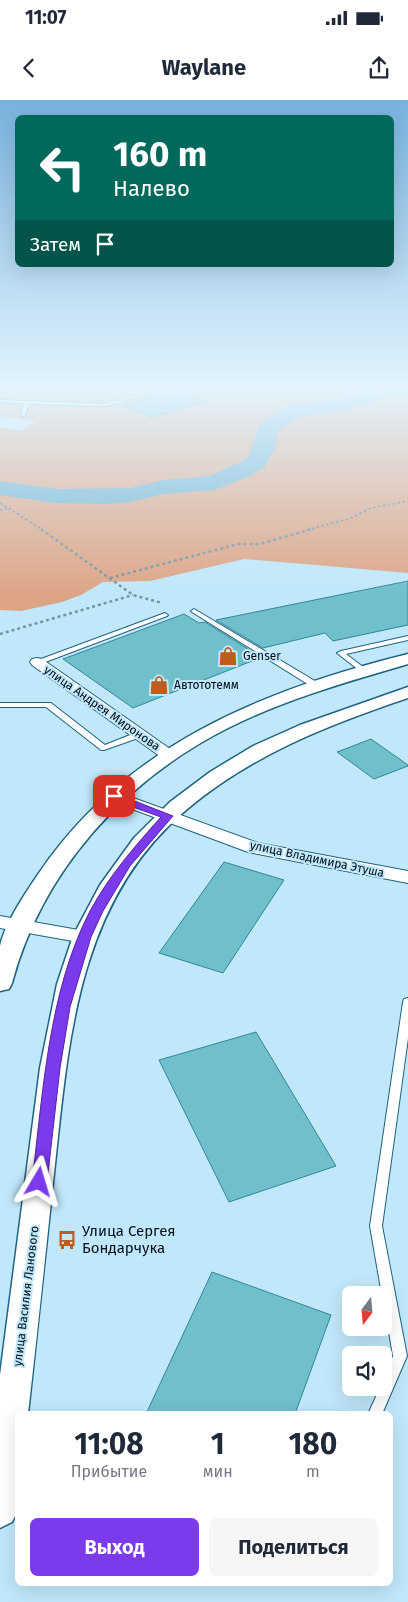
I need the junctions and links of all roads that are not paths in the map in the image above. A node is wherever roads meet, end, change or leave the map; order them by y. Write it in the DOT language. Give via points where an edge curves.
graph roads {
  1 [pos="194,611"];
  2 [pos="165,615"];
  3 [pos="408,638"];
  4 [pos="408,659"];
  5 [pos="37,662"];
  6 [pos="364,672"];
  7 [pos="316,686"];
  8 [pos="408,692"];
  9 [pos="0,705"];
  10 [pos="138,734"];
  11 [pos="167,754"];
  12 [pos="114,796"];
  13 [pos="168,816"];
  14 [pos="408,877"];
  15 [pos="10,924"];
  16 [pos="84,937"];
  17 [pos="0,983"];
  18 [pos="408,1002"];
  19 [pos="376,1411"];
  20 [pos="0,1510"];
  1 -- 7 [label="lane"];
  2 -- 5 [label="lane"];
  3 -- 6 [label="lane" via="341,653"];
  4 -- 6 [label="street"];
  5 -- 10 [label="street, улица Андрея Миронова"];
  6 -- 7 [label="street"];
  7 -- 11 [label="street" via="235,717"];
  8 -- 13 [label="street, улица Василия Ланового" via="274,741 226,768"];
  9 -- 10 [label="lane" via="48,705 104,748"];
  10 -- 11 [label="street, улица Андрея Миронова"];
  11 -- 12 [label="street"];
  12 -- 13 [label="street, улица Владимира Этуша"];
  12 -- 15 [label="street" via="82,831"];
  13 -- 14 [label="street, улица Владимира Этуша" via="254,848"];
  13 -- 16 [label="street, улица Василия Ланового" via="126,864"];
  15 -- 16 [label="street"];
  15 -- 17 [label="street"];
  16 -- 20 [label="street, улица Василия Ланового" via="64,1007 53,1068"];
  18 -- 19 [label="lane" via="376,1226 400,1356"];
}
